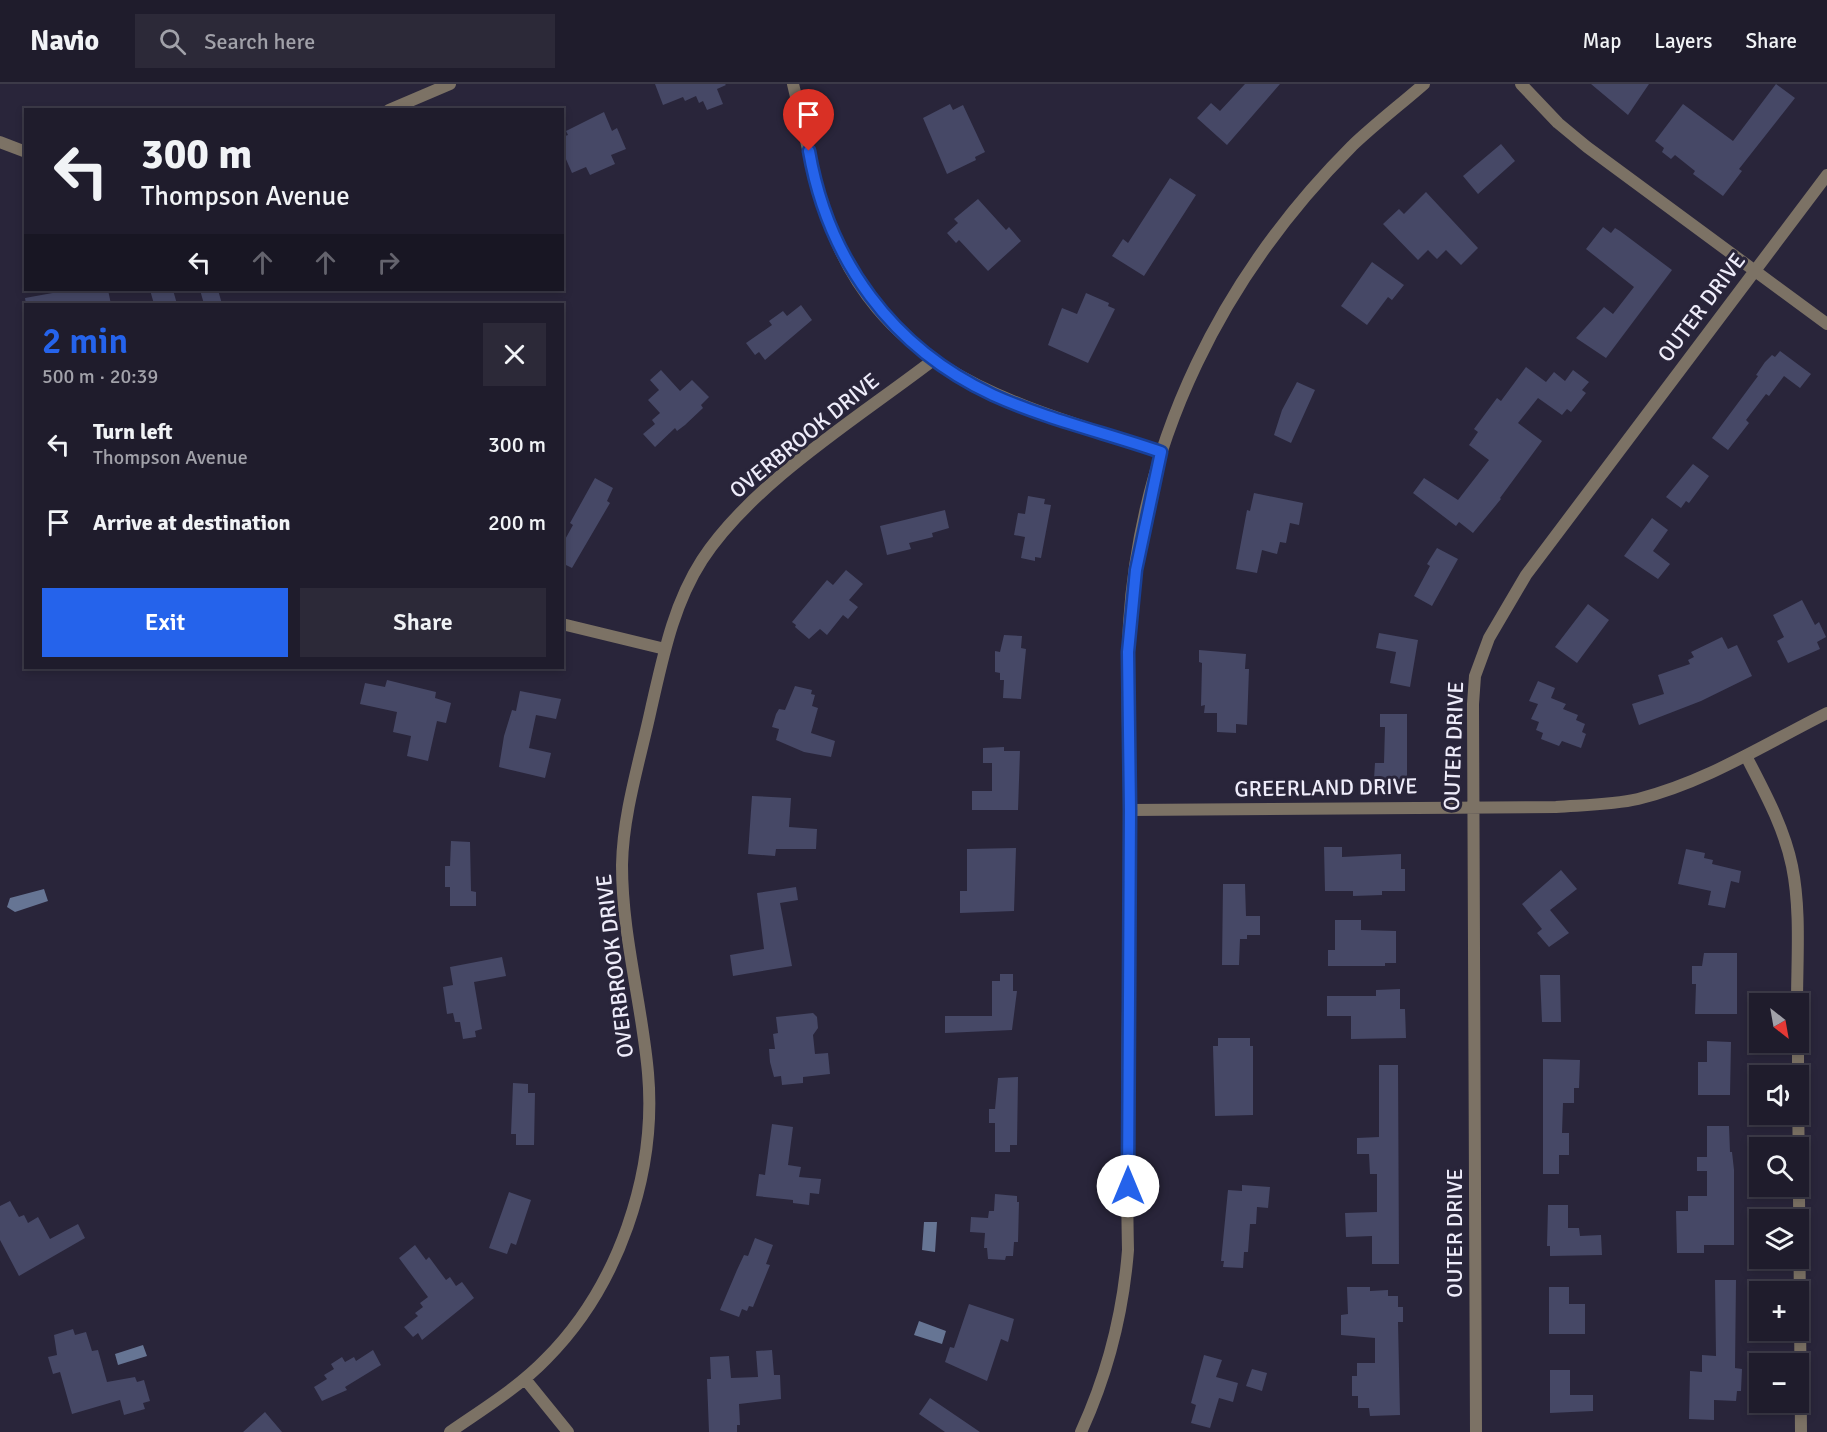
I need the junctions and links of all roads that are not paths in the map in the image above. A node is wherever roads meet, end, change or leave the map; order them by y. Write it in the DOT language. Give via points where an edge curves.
graph roads {
  1 [pos="450,84"];
  2 [pos="793,84"];
  3 [pos="1424,84"];
  4 [pos="1521,84"];
  5 [pos="393,108"];
  6 [pos="0,142"];
  7 [pos="24,151"];
  8 [pos="1827,175"];
  9 [pos="1756,270"];
  10 [pos="1827,324"];
  11 [pos="932,361"];
  12 [pos="1161,452"];
  13 [pos="564,624"];
  14 [pos="665,649"];
  15 [pos="1827,713"];
  16 [pos="1746,756"];
  17 [pos="1472,806"];
  18 [pos="1130,810"];
  19 [pos="1797,993"];
  20 [pos="1798,1125"];
  21 [pos="525,1378"];
  22 [pos="450,1432"];
  23 [pos="568,1432"];
  24 [pos="1081,1432"];
  25 [pos="1476,1432"];
  26 [pos="1801,1432"];
  1 -- 5 [label="street"];
  2 -- 11 [label="street" via="828,222 848,263 879,309"];
  3 -- 12 [label="street" via="1352,146 1266,245 1209,338"];
  4 -- 9 [label="street" via="1587,147"];
  6 -- 7 [label="street"];
  8 -- 9 [label="street, OUTER DRIVE"];
  9 -- 10 [label="street"];
  9 -- 17 [label="street, OUTER DRIVE" via="1526,575 1489,638 1475,676"];
  11 -- 12 [label="street" via="995,396"];
  11 -- 14 [label="street, OVERBROOK DRIVE" via="785,473 728,525 690,580"];
  12 -- 18 [label="street" via="1130,619"];
  13 -- 14 [label="street"];
  14 -- 21 [label="street, OVERBROOK DRIVE" via="632,793 623,853 624,910 643,1022 649,1088 640,1183 617,1250 580,1319 545,1361"];
  15 -- 16 [label="street, GREERLAND DRIVE"];
  16 -- 17 [label="street, GREERLAND DRIVE" via="1688,783 1636,800 1556,807"];
  16 -- 19 [label="street" via="1792,866"];
  17 -- 18 [label="street, GREERLAND DRIVE"];
  17 -- 25 [label="street, OUTER DRIVE"];
  18 -- 24 [label="street" via="1128,1250 1124,1293 1108,1362"];
  20 -- 26 [label="street"];
  21 -- 22 [label="street, OVERBROOK DRIVE"];
  21 -- 23 [label="street"];
}
